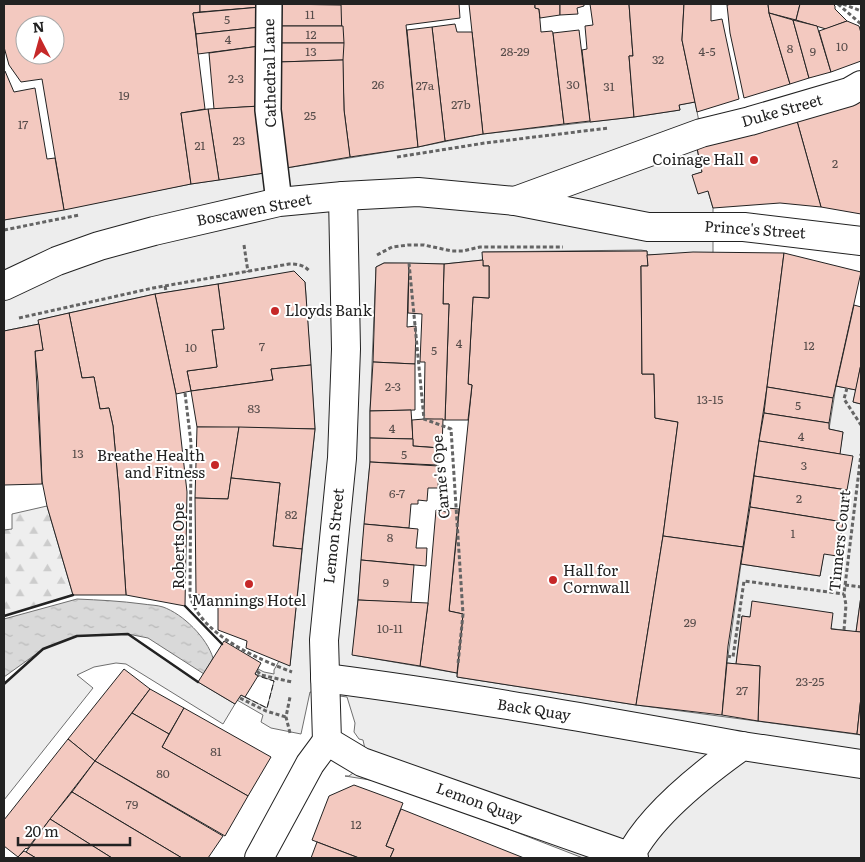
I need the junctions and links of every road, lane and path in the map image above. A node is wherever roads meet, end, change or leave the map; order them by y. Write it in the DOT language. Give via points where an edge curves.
graph roads {
  1 [pos="269,4"];
  2 [pos="838,4"];
  3 [pos="843,4"];
  4 [pos="861,11"];
  5 [pos="861,24"];
  6 [pos="861,85"];
  7 [pos="618,128"];
  8 [pos="702,133"];
  9 [pos="389,158"];
  10 [pos="343,196"];
  11 [pos="279,202"];
  12 [pos="515,202"];
  13 [pos="86,214"];
  14 [pos="648,227"];
  15 [pos="4,230"];
  16 [pos="861,242"];
  17 [pos="567,247"];
  18 [pos="371,258"];
  19 [pos="409,263"];
  20 [pos="314,277"];
  21 [pos="4,286"];
  22 [pos="165,286"];
  23 [pos="166,291"];
  24 [pos="12,320"];
  25 [pos="847,388"];
  26 [pos="184,394"];
  27 [pos="861,425"];
  28 [pos="861,454"];
  29 [pos="845,585"];
  30 [pos="861,587"];
  31 [pos="844,594"];
  32 [pos="844,630"];
  33 [pos="727,656"];
  34 [pos="295,664"];
  35 [pos="458,668"];
  36 [pos="257,671"];
  37 [pos="294,672"];
  38 [pos="325,678"];
  39 [pos="293,682"];
  40 [pos="240,698"];
  41 [pos="327,742"];
  42 [pos="742,746"];
  43 [pos="861,764"];
  44 [pos="259,858"];
  45 [pos="631,858"];
  1 -- 11 [label="street, Cathedral Lane" via="268,110"];
  2 -- 5 [label="path"];
  3 -- 4 [label="path"];
  6 -- 8 [label="street, Duke Street" via="840,95"];
  7 -- 9 [label="path"];
  8 -- 12 [label="street, Boscawen Street"];
  10 -- 11 [label="street, Boscawen Street"];
  10 -- 12 [label="street, Boscawen Street" via="418,192"];
  10 -- 38 [label="street, Lemon Street" via="346,349 342,458 324,640"];
  11 -- 21 [label="street, Boscawen Street" via="99,246"];
  12 -- 14 [label="street, Boscawen Street"];
  13 -- 15 [label="path"];
  14 -- 16 [label="street, Prince's Street" via="744,227"];
  17 -- 18 [label="path" via="452,251 408,245 392,247"];
  19 -- 35 [label="path, Carne's Ope" via="424,419 451,429 463,614"];
  20 -- 22 [label="path" via="308,269 289,264"];
  22 -- 23 [label="path"];
  22 -- 24 [label="path"];
  25 -- 27 [label="path" via="844,399"];
  26 -- 37 [label="path, Roberts Ope" via="191,443 191,602 214,631 264,660"];
  28 -- 29 [label="path, Tinners Court"];
  29 -- 30 [label="path"];
  29 -- 31 [label="path, Tinners Court"];
  31 -- 32 [label="path, Tinners Court"];
  31 -- 33 [label="path" via="744,581 733,656"];
  34 -- 37 [label="path"];
  36 -- 39 [label="path"];
  37 -- 39 [label="path"];
  38 -- 41 [label="street, Lemon Street"];
  38 -- 42 [label="street, Back Quay" via="562,714"];
  39 -- 40 [label="path" via="286,717"];
  41 -- 44 [label="street" via="310,764"];
  41 -- 45 [label="street, Lemon Quay" via="362,762"];
  42 -- 43 [label="street, Back Quay"];
  42 -- 45 [label="street" via="709,770 646,830"];
}
